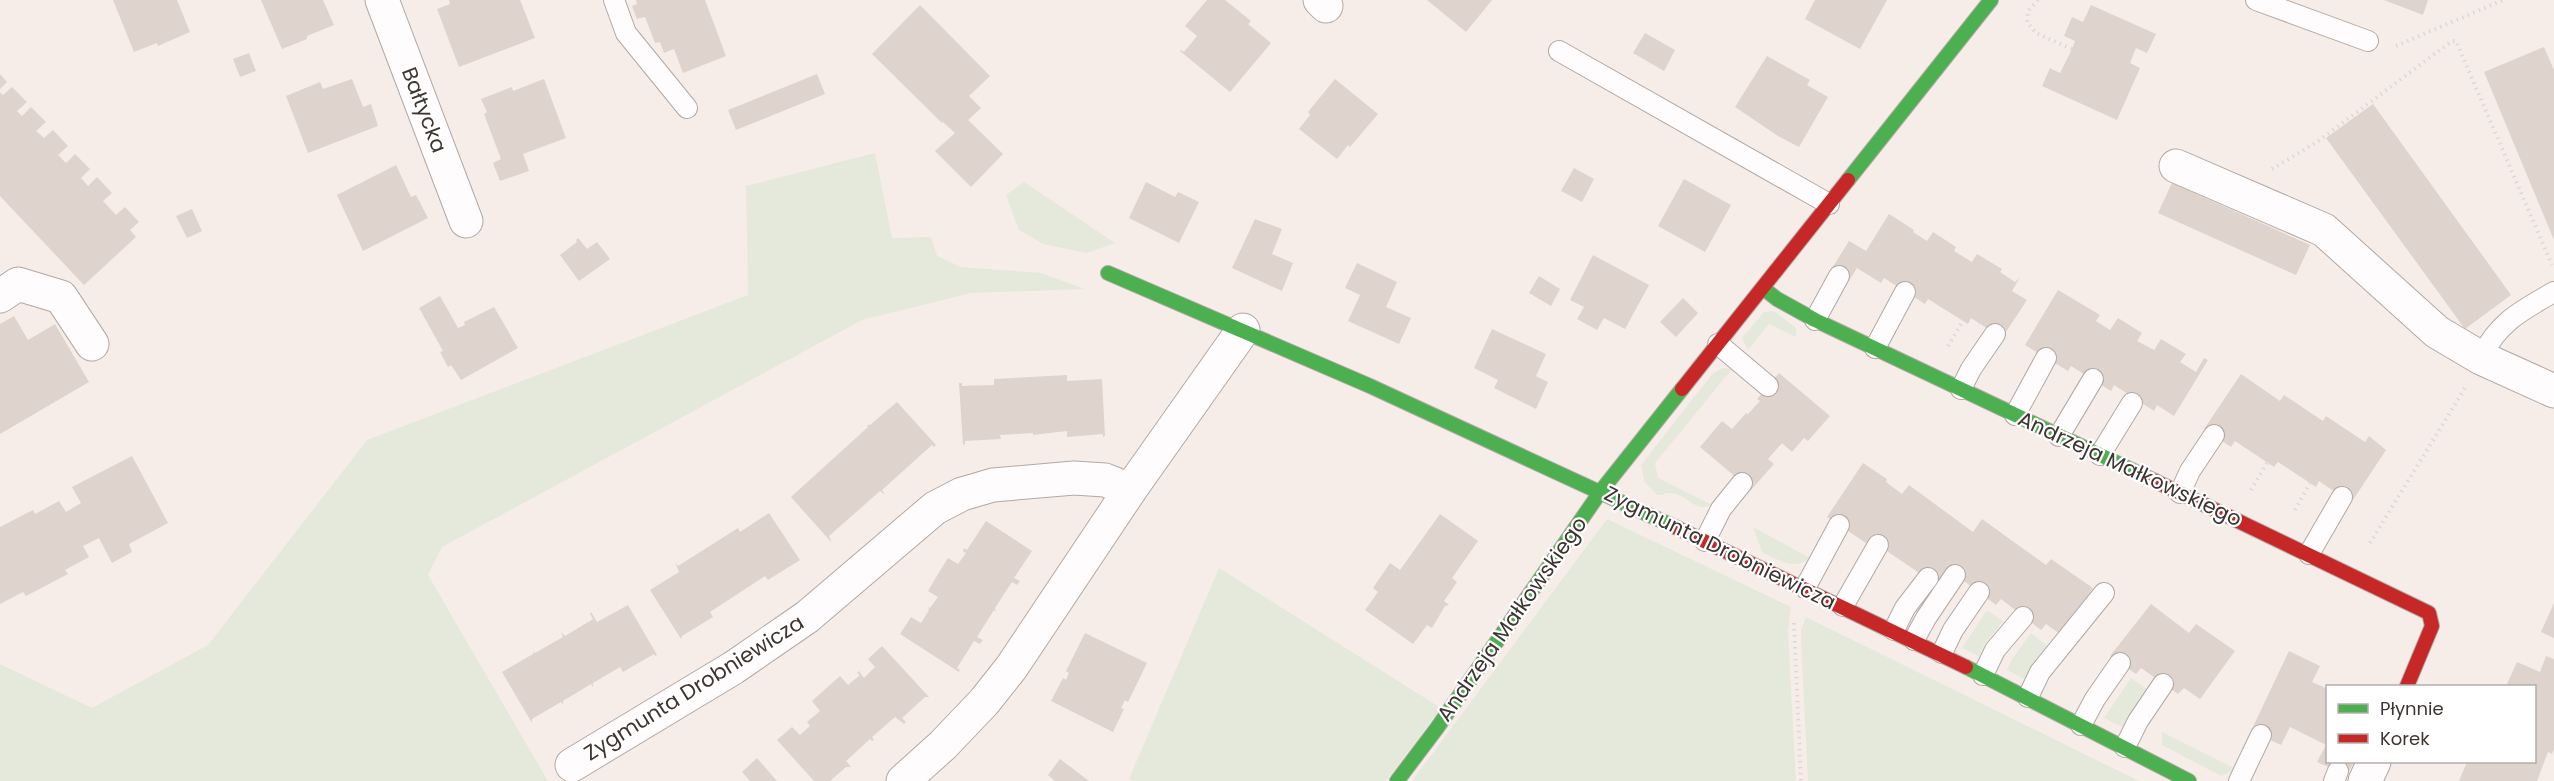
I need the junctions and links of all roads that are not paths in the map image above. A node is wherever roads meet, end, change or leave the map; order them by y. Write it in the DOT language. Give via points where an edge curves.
graph roads {
  1 [pos="382,0"];
  2 [pos="614,0"];
  3 [pos="1991,0"];
  4 [pos="2256,0"];
  5 [pos="2368,41"];
  6 [pos="1559,51"];
  7 [pos="687,108"];
  8 [pos="2176,166"];
  9 [pos="1828,204"];
  10 [pos="466,221"];
  11 [pos="1108,273"];
  12 [pos="1839,276"];
  13 [pos="1763,288"];
  14 [pos="1905,292"];
  15 [pos="2554,292"];
  16 [pos="0,296"];
  17 [pos="1815,320"];
  18 [pos="1243,330"];
  19 [pos="1995,334"];
  20 [pos="92,344"];
  21 [pos="1718,344"];
  22 [pos="1875,348"];
  23 [pos="2046,358"];
  24 [pos="2481,358"];
  25 [pos="2092,379"];
  26 [pos="1768,386"];
  27 [pos="1961,389"];
  28 [pos="2554,391"];
  29 [pos="2132,403"];
  30 [pos="2015,415"];
  31 [pos="2214,435"];
  32 [pos="2059,436"];
  33 [pos="2100,455"];
  34 [pos="1742,483"];
  35 [pos="1130,490"];
  36 [pos="1601,491"];
  37 [pos="2180,493"];
  38 [pos="2342,497"];
  39 [pos="1839,525"];
  40 [pos="1705,541"];
  41 [pos="1878,545"];
  42 [pos="2309,554"];
  43 [pos="1955,575"];
  44 [pos="1928,578"];
  45 [pos="1805,588"];
  46 [pos="1979,592"];
  47 [pos="2104,593"];
  48 [pos="1843,606"];
  49 [pos="2023,616"];
  50 [pos="1894,630"];
  51 [pos="1914,640"];
  52 [pos="1941,654"];
  53 [pos="2120,663"];
  54 [pos="1983,675"];
  55 [pos="2163,684"];
  56 [pos="2408,685"];
  57 [pos="2028,697"];
  58 [pos="2081,724"];
  59 [pos="2261,735"];
  60 [pos="2125,747"];
  61 [pos="2372,763"];
  62 [pos="572,765"];
  63 [pos="2346,778"];
  64 [pos="903,781"];
  65 [pos="1397,781"];
  66 [pos="2189,781"];
  67 [pos="2240,781"];
  1 -- 10 [label="street, Bałtycka"];
  2 -- 7 [label="lane" via="626,33"];
  3 -- 9 [label="street, Andrzeja Małkowskiego"];
  4 -- 5 [label="lane"];
  6 -- 9 [label="lane"];
  8 -- 24 [label="street" via="2324,230 2422,321"];
  9 -- 13 [label="street, Andrzeja Małkowskiego"];
  11 -- 18 [label="street, Zygmunta Drobniewicza"];
  12 -- 17 [label="lane"];
  13 -- 17 [label="street, Andrzeja Małkowskiego"];
  13 -- 21 [label="street, Andrzeja Małkowskiego"];
  14 -- 22 [label="lane"];
  15 -- 24 [label="lane" via="2517,312 2488,344"];
  16 -- 20 [label="street" via="18,284 61,297"];
  17 -- 22 [label="street, Andrzeja Małkowskiego"];
  18 -- 35 [label="street"];
  18 -- 36 [label="street, Zygmunta Drobniewicza"];
  19 -- 27 [label="lane"];
  21 -- 26 [label="lane"];
  21 -- 36 [label="street, Andrzeja Małkowskiego"];
  22 -- 27 [label="street, Andrzeja Małkowskiego"];
  23 -- 30 [label="lane"];
  24 -- 28 [label="street"];
  25 -- 32 [label="lane"];
  27 -- 30 [label="street, Andrzeja Małkowskiego"];
  29 -- 33 [label="lane"];
  30 -- 32 [label="street, Andrzeja Małkowskiego"];
  31 -- 37 [label="lane"];
  32 -- 33 [label="street, Andrzeja Małkowskiego"];
  33 -- 37 [label="street, Andrzeja Małkowskiego"];
  34 -- 40 [label="lane" via="1721,509"];
  35 -- 62 [label="street, Zygmunta Drobniewicza" via="1105,480 1074,478 993,485 962,494 935,508 807,617 733,668"];
  35 -- 64 [label="street" via="984,702"];
  36 -- 40 [label="street, Zygmunta Drobniewicza"];
  36 -- 65 [label="street, Andrzeja Małkowskiego"];
  37 -- 42 [label="street, Andrzeja Małkowskiego"];
  38 -- 42 [label="lane"];
  39 -- 45 [label="lane"];
  40 -- 45 [label="street, Zygmunta Drobniewicza"];
  41 -- 48 [label="lane"];
  42 -- 56 [label="street, Andrzeja Małkowskiego" via="2429,613 2432,626"];
  43 -- 51 [label="lane"];
  44 -- 50 [label="lane"];
  45 -- 48 [label="street, Zygmunta Drobniewicza"];
  46 -- 52 [label="lane"];
  47 -- 57 [label="lane" via="2040,672"];
  48 -- 50 [label="street, Zygmunta Drobniewicza"];
  49 -- 54 [label="lane" via="1995,650"];
  50 -- 51 [label="street, Zygmunta Drobniewicza"];
  51 -- 52 [label="street, Zygmunta Drobniewicza"];
  52 -- 54 [label="street, Zygmunta Drobniewicza"];
  53 -- 58 [label="lane"];
  54 -- 57 [label="street, Zygmunta Drobniewicza"];
  55 -- 60 [label="lane"];
  57 -- 58 [label="street, Zygmunta Drobniewicza"];
  58 -- 60 [label="street, Zygmunta Drobniewicza"];
  59 -- 67 [label="lane"];
  60 -- 66 [label="street, Zygmunta Drobniewicza"];
  61 -- 63 [label="street"];
}
